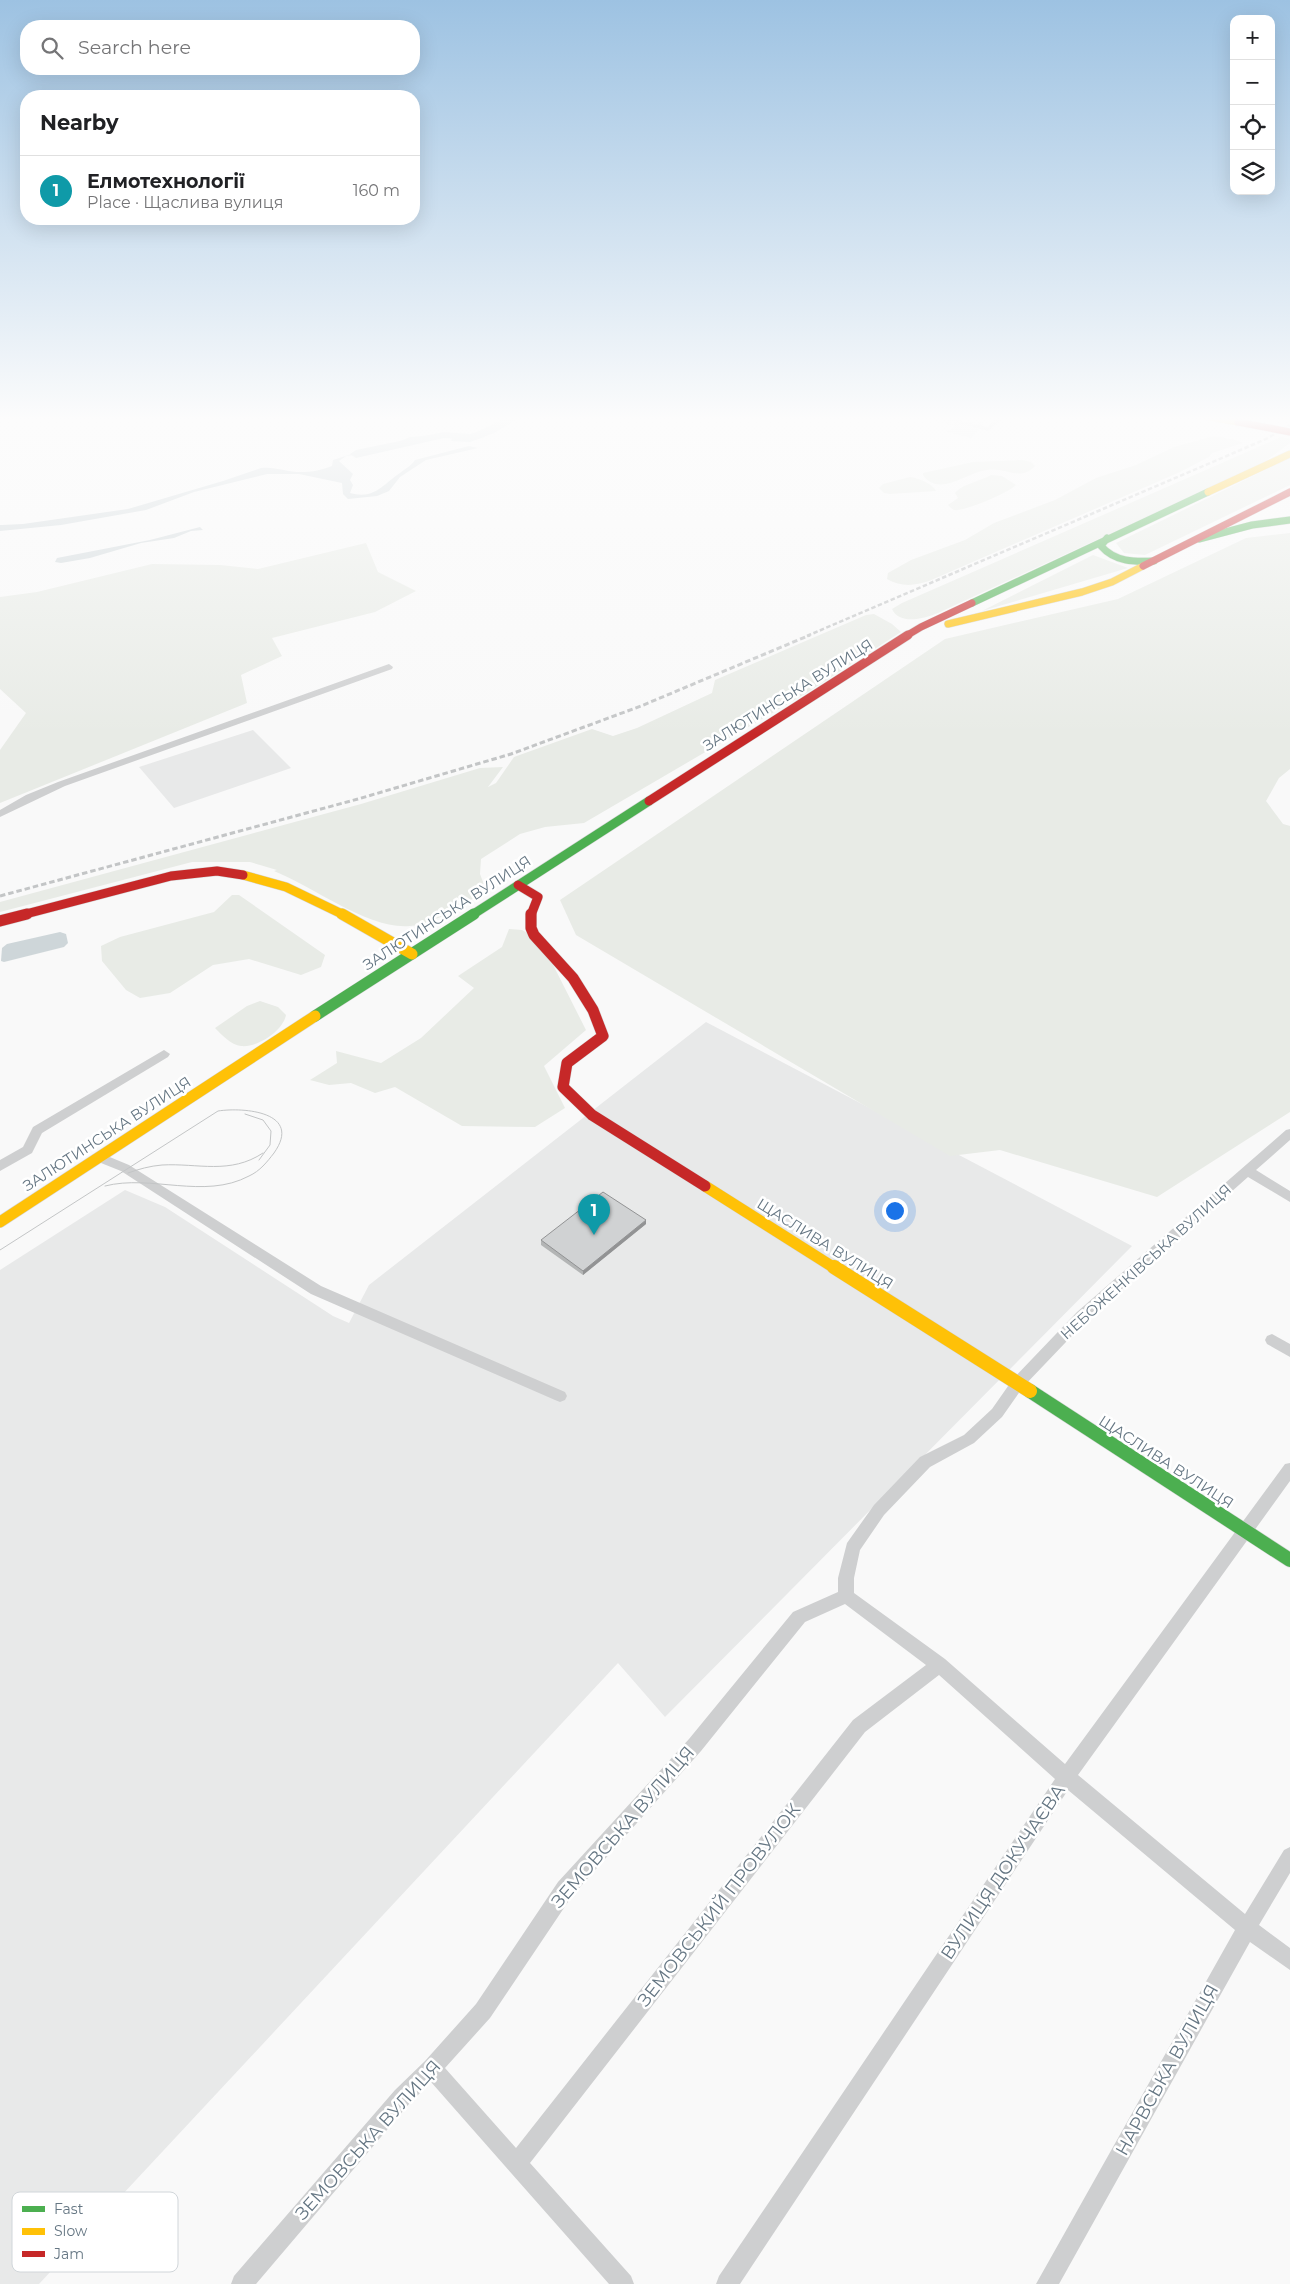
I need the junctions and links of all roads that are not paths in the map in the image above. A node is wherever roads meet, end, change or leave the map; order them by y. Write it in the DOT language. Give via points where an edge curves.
graph roads {
  1 [pos="1141,523"];
  2 [pos="1231,523"];
  3 [pos="1270,523"];
  4 [pos="1107,538"];
  5 [pos="1199,539"];
  6 [pos="1162,558"];
  7 [pos="912,634"];
  8 [pos="389,667"];
  9 [pos="0,814"];
  10 [pos="518,884"];
  11 [pos="0,921"];
  12 [pos="412,954"];
  13 [pos="164,1054"];
  14 [pos="1290,1133"];
  15 [pos="100,1158"];
  16 [pos="0,1166"];
  17 [pos="1248,1171"];
  18 [pos="1290,1197"];
  19 [pos="0,1222"];
  20 [pos="1272,1340"];
  21 [pos="1290,1350"];
  22 [pos="1018,1382"];
  23 [pos="560,1396"];
  24 [pos="1290,1469"];
  25 [pos="1246,1531"];
  26 [pos="1290,1560"];
  27 [pos="846,1596"];
  28 [pos="939,1665"];
  29 [pos="1066,1777"];
  30 [pos="1290,1856"];
  31 [pos="1247,1928"];
  32 [pos="1290,1960"];
  33 [pos="432,2068"];
  34 [pos="517,2164"];
  35 [pos="242,2284"];
  36 [pos="623,2284"];
  37 [pos="727,2284"];
  38 [pos="1047,2284"];
  1 -- 4 [label="main road"];
  2 -- 5 [label="main road"];
  3 -- 5 [label="main road"];
  4 -- 6 [label="main road" via="1101,546 1112,557 1135,561"];
  4 -- 7 [label="main road"];
  5 -- 6 [label="main road"];
  6 -- 7 [label="main road" via="1092,589"];
  7 -- 10 [label="main road, ЗАЛЮТИНСЬКА ВУЛИЦЯ"];
  8 -- 9 [label="street" via="77,778 14,804"];
  10 -- 12 [label="main road, ЗАЛЮТИНСЬКА ВУЛИЦЯ"];
  10 -- 22 [label="main road, ЩАСЛИВА ВУЛИЦЯ" via="538,897 530,919 535,935 545,952 567,970 601,1028 603,1036 567,1063 563,1087 592,1116"];
  11 -- 12 [label="main road" via="171,876 218,871 263,878 300,892"];
  12 -- 15 [label="main road, ЗАЛЮТИНСЬКА ВУЛИЦЯ"];
  13 -- 16 [label="street" via="37,1130 28,1150"];
  14 -- 17 [label="street, НЕБОЖЕНКІВСЬКА ВУЛИЦЯ"];
  15 -- 19 [label="main road, ЗАЛЮТИНСЬКА ВУЛИЦЯ"];
  15 -- 23 [label="street" via="125,1168 316,1290"];
  17 -- 18 [label="street"];
  17 -- 22 [label="street, НЕБОЖЕНКІВСЬКА ВУЛИЦЯ" via="1082,1316"];
  20 -- 21 [label="street"];
  22 -- 25 [label="main road, ЩАСЛИВА ВУЛИЦЯ"];
  22 -- 27 [label="street, НЕБОЖЕНКІВСЬКА ВУЛИЦЯ" via="997,1413 969,1439 925,1462 878,1510 853,1548 846,1578"];
  24 -- 25 [label="street, ВУЛИЦЯ ДОКУЧАЄВА"];
  25 -- 26 [label="main road, ЩАСЛИВА ВУЛИЦЯ"];
  25 -- 29 [label="street, ВУЛИЦЯ ДОКУЧАЄВА"];
  27 -- 28 [label="street"];
  27 -- 33 [label="street, ЗЕМОВСЬКА ВУЛИЦЯ" via="799,1618 695,1745 565,1889 483,2011"];
  28 -- 29 [label="street"];
  28 -- 34 [label="street, ЗЕМОВСЬКИЙ ПРОВУЛОК" via="859,1726"];
  29 -- 31 [label="street"];
  29 -- 37 [label="street, ВУЛИЦЯ ДОКУЧАЄВА"];
  30 -- 31 [label="street, НАРВСЬКА ВУЛИЦЯ"];
  31 -- 32 [label="street"];
  31 -- 38 [label="street, НАРВСЬКА ВУЛИЦЯ"];
  33 -- 34 [label="street"];
  33 -- 35 [label="street, ЗЕМОВСЬКА ВУЛИЦЯ" via="402,2097"];
  34 -- 36 [label="street"];
}
